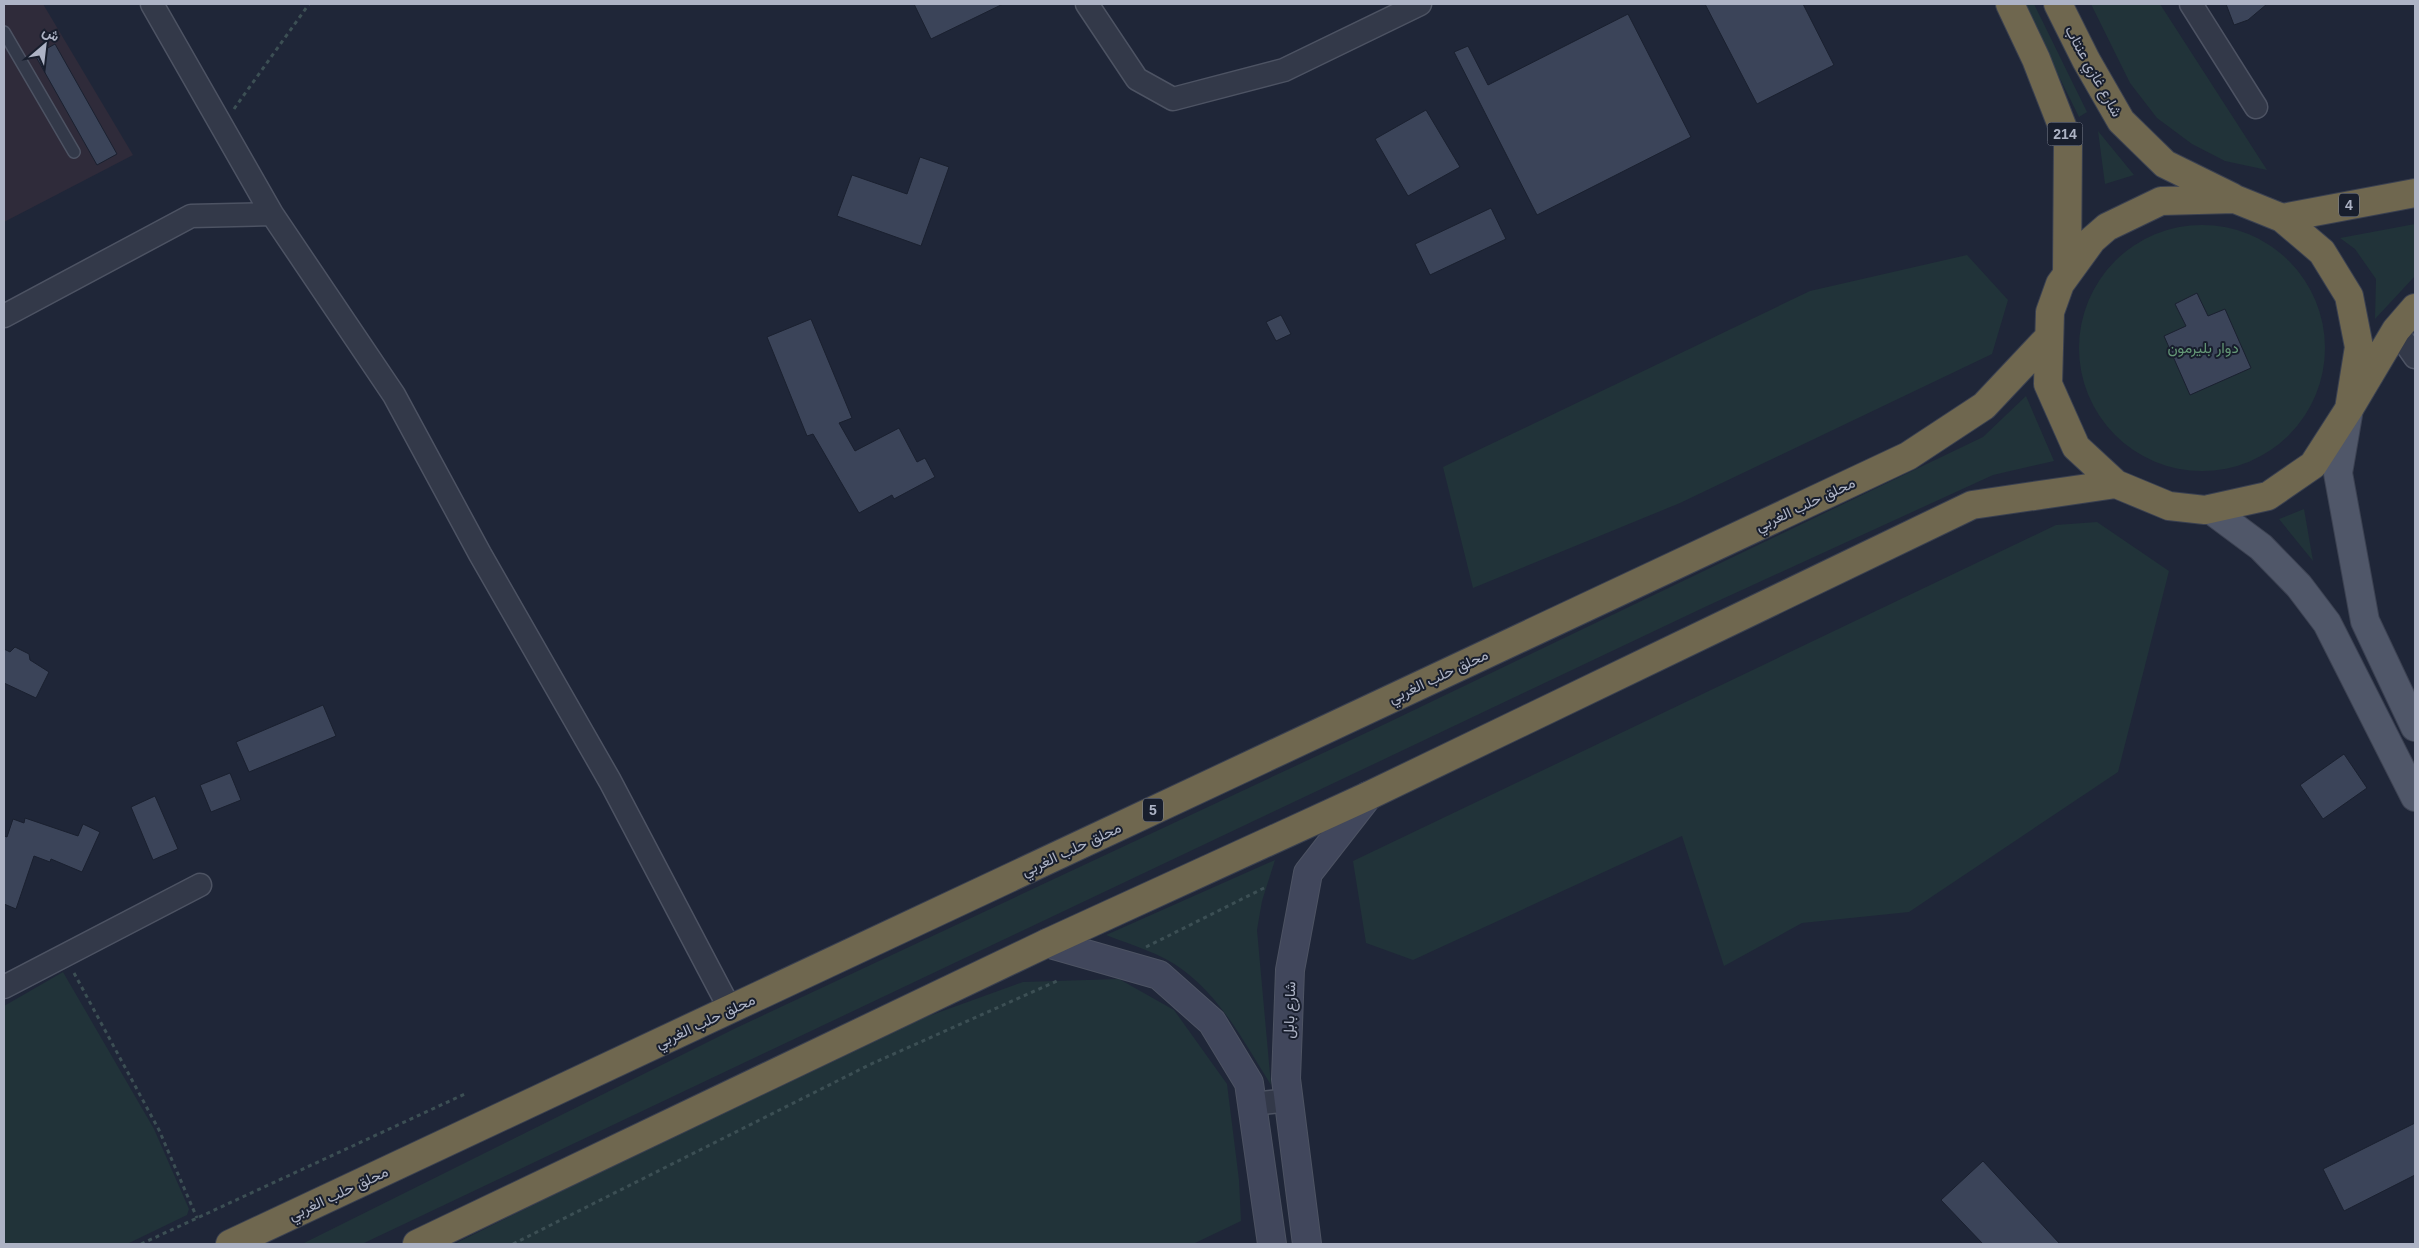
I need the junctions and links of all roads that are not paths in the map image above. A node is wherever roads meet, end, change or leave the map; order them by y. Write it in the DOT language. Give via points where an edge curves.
graph roads {
  1 [pos="152,4"];
  2 [pos="1087,4"];
  3 [pos="1420,4"];
  4 [pos="2010,4"];
  5 [pos="2191,4"];
  6 [pos="2064,10"];
  7 [pos="4,32"];
  8 [pos="2256,107"];
  9 [pos="74,152"];
  10 [pos="2415,193"];
  11 [pos="2235,199"];
  12 [pos="272,214"];
  13 [pos="2282,218"];
  14 [pos="2067,274"];
  15 [pos="2415,308"];
  16 [pos="4,316"];
  17 [pos="2396,330"];
  18 [pos="2049,337"];
  19 [pos="2415,357"];
  20 [pos="2349,409"];
  21 [pos="2116,484"];
  22 [pos="2210,509"];
  23 [pos="2415,726"];
  24 [pos="1368,796"];
  25 [pos="2415,796"];
  26 [pos="200,885"];
  27 [pos="1047,943"];
  28 [pos="4,987"];
  29 [pos="730,1009"];
  30 [pos="1289,1100"];
  31 [pos="1253,1104"];
  32 [pos="1268,1243"];
  33 [pos="230,1244"];
  34 [pos="417,1244"];
  35 [pos="1307,1244"];
  1 -- 12 [label="street"];
  2 -- 3 [label="street" via="1137,79 1173,99 1284,70"];
  4 -- 14 [label="highway, 214" via="2068,140"];
  5 -- 8 [label="street"];
  6 -- 11 [label="highway, شارع غازي عنتاب" via="2121,121 2165,164"];
  7 -- 9 [label="lane"];
  10 -- 13 [label="highway, 4"];
  11 -- 13 [label="highway, شارع غازي عنتاب"];
  11 -- 14 [label="highway" via="2161,201 2107,227 2092,240"];
  12 -- 16 [label="street" via="191,216"];
  12 -- 29 [label="street" via="394,395 480,554 610,781"];
  13 -- 20 [label="highway" via="2322,252 2348,296 2359,347"];
  14 -- 18 [label="highway" via="2050,312"];
  15 -- 17 [label="highway"];
  17 -- 19 [label="street"];
  17 -- 20 [label="highway"];
  18 -- 21 [label="highway" via="2048,384 2076,447"];
  18 -- 29 [label="highway, محلق حلب الغربي / 5" via="1984,406 1908,456"];
  20 -- 22 [label="highway" via="2312,465 2268,496"];
  20 -- 23 [label="main road" via="2338,473 2365,621"];
  21 -- 22 [label="highway" via="2169,506"];
  21 -- 24 [label="highway" via="1972,505"];
  22 -- 25 [label="main road" via="2261,547 2299,586 2327,623"];
  24 -- 27 [label="highway"];
  24 -- 30 [label="street, شارع بابل" via="1308,873 1290,970 1286,1079"];
  26 -- 28 [label="street"];
  27 -- 31 [label="street" via="1159,975 1212,1022 1249,1083"];
  27 -- 34 [label="highway"];
  29 -- 33 [label="highway, محلق حلب الغربي / 5"];
  30 -- 31 [label="street"];
  30 -- 35 [label="street, شارع بابل"];
  31 -- 32 [label="street"];
}
